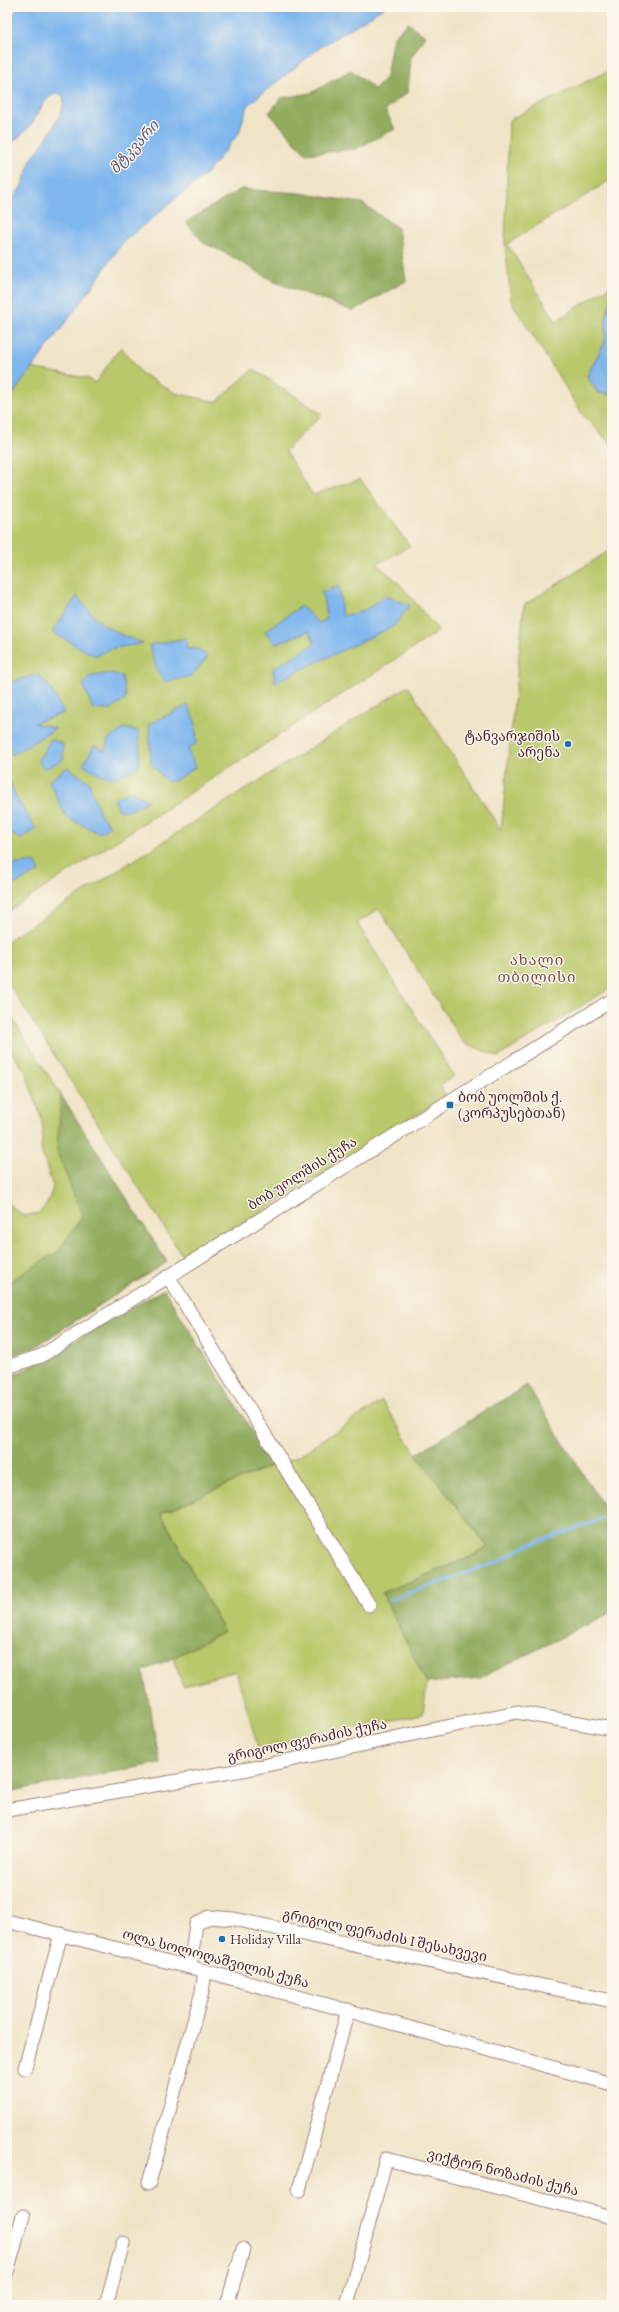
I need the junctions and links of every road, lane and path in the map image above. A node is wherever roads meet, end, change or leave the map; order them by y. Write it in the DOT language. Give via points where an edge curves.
graph roads {
  1 [pos="612,1000"];
  2 [pos="168,1276"];
  3 [pos="7,1367"];
  4 [pos="369,1605"];
  5 [pos="612,1729"];
  6 [pos="7,1810"];
  7 [pos="7,1921"];
  8 [pos="61,1934"];
  9 [pos="190,1968"];
  10 [pos="206,1972"];
  11 [pos="612,2001"];
  12 [pos="348,2010"];
  13 [pos="25,2068"];
  14 [pos="612,2084"];
  15 [pos="149,2183"];
  16 [pos="299,2190"];
  17 [pos="23,2216"];
  18 [pos="612,2217"];
  19 [pos="123,2243"];
  20 [pos="243,2249"];
  21 [pos="7,2272"];
  22 [pos="106,2305"];
  23 [pos="227,2305"];
  24 [pos="347,2305"];
  1 -- 2 [label="street, ბობ უოლშის ქუჩა"];
  2 -- 3 [label="street, ბობ უოლშის ქუჩა" via="41,1356"];
  2 -- 4 [label="street"];
  5 -- 6 [label="street, გრიგოლ ფერაძის ქუჩა" via="517,1712 248,1769"];
  7 -- 8 [label="street, ოლა სოლოღაშვილის ქუჩა"];
  8 -- 9 [label="street, ოლა სოლოღაშვილის ქუჩა"];
  8 -- 13 [label="street"];
  9 -- 10 [label="street, ოლა სოლოღაშვილის ქუჩა"];
  9 -- 11 [label="street, გრიგოლ ფერაძის I შესახვევი" via="196,1924 209,1917 241,1920"];
  10 -- 12 [label="street, ოლა სოლოღაშვილის ქუჩა"];
  10 -- 15 [label="street"];
  12 -- 14 [label="street, ოლა სოლოღაშვილის ქუჩა"];
  12 -- 16 [label="street"];
  17 -- 21 [label="street"];
  18 -- 24 [label="street, ვიქტორ ნოზაძის ქუჩა" via="386,2159"];
  19 -- 22 [label="street"];
  20 -- 23 [label="street"];
}
